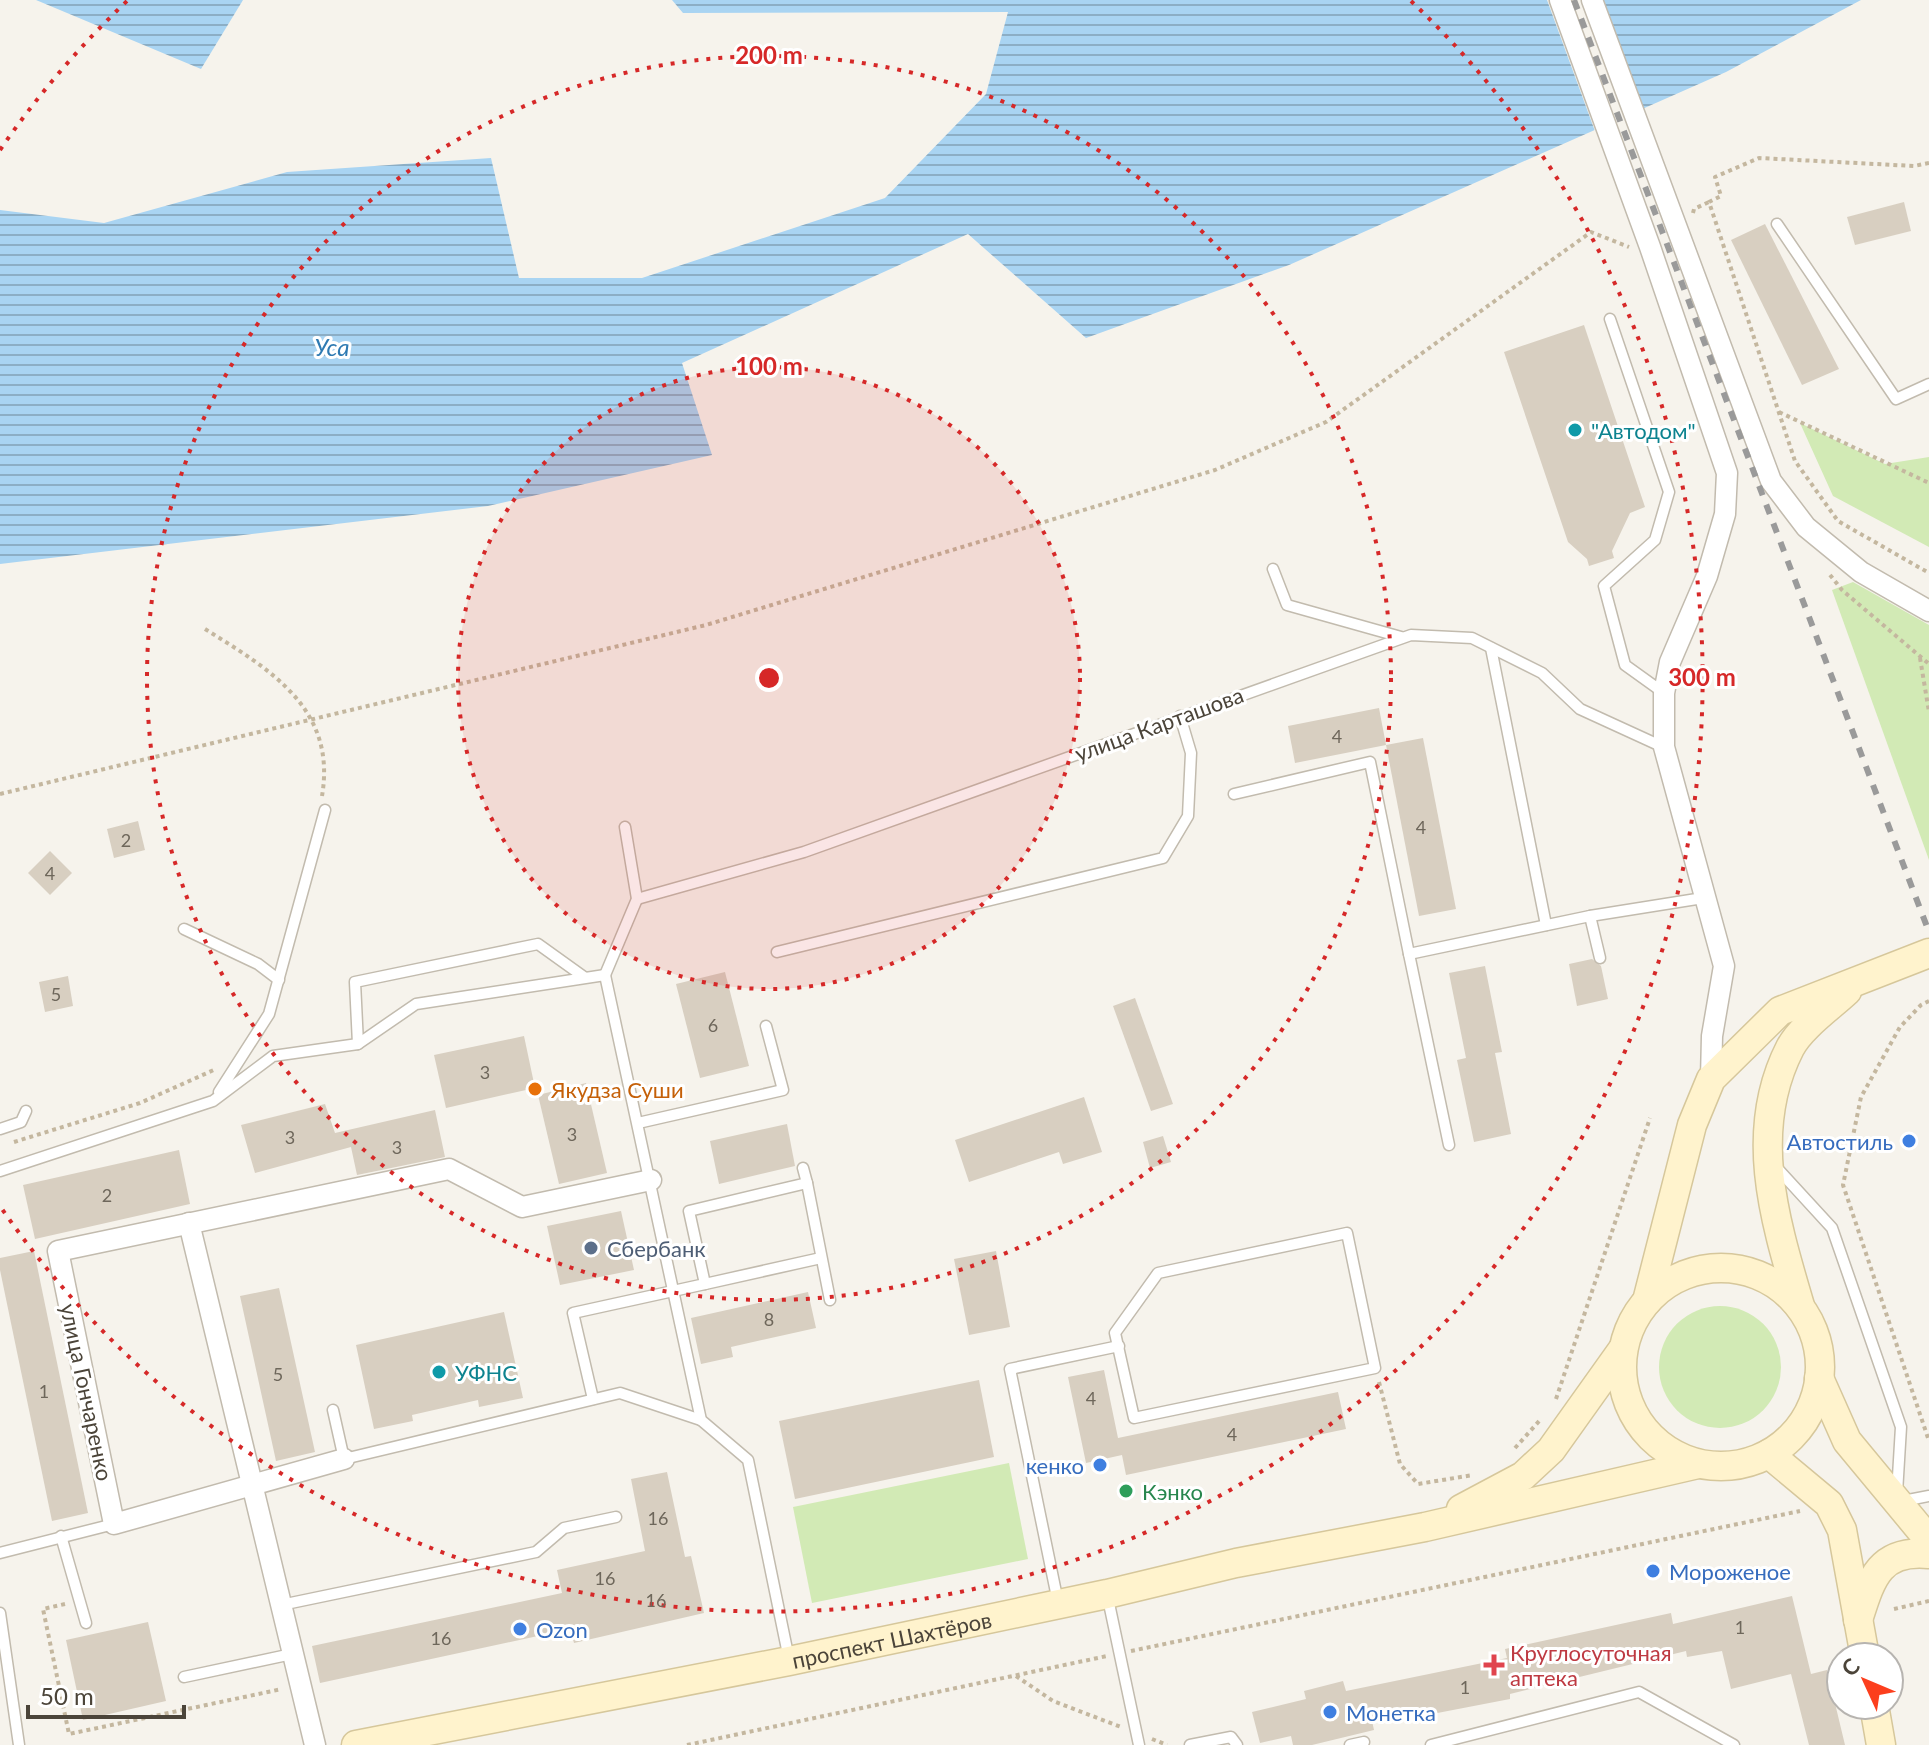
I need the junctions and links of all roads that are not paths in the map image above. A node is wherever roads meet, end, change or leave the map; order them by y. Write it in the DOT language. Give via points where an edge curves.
graph roads {
  1 [pos="1560,0"];
  2 [pos="1592,0"];
  3 [pos="1777,224"];
  4 [pos="1610,319"];
  5 [pos="1929,384"];
  6 [pos="1273,569"];
  7 [pos="1929,611"];
  8 [pos="1403,638"];
  9 [pos="1491,648"];
  10 [pos="1664,693"];
  11 [pos="1180,716"];
  12 [pos="1664,747"];
  13 [pos="1234,794"];
  14 [pos="323,806"];
  15 [pos="625,827"];
  16 [pos="1703,898"];
  17 [pos="637,899"];
  18 [pos="1590,916"];
  19 [pos="1546,925"];
  20 [pos="184,929"];
  21 [pos="777,952"];
  22 [pos="1929,953"];
  23 [pos="1409,954"];
  24 [pos="1600,958"];
  25 [pos="605,975"];
  26 [pos="584,977"];
  27 [pos="279,980"];
  28 [pos="1858,980"];
  29 [pos="766,1026"];
  30 [pos="358,1044"];
  31 [pos="1711,1079"];
  32 [pos="213,1101"];
  33 [pos="26,1111"];
  34 [pos="638,1123"];
  35 [pos="0,1129"];
  36 [pos="1449,1145"];
  37 [pos="1766,1156"];
  38 [pos="803,1168"];
  39 [pos="0,1171"];
  40 [pos="651,1180"];
  41 [pos="807,1183"];
  42 [pos="189,1223"];
  43 [pos="821,1258"];
  44 [pos="705,1284"];
  45 [pos="675,1291"];
  46 [pos="830,1300"];
  47 [pos="1647,1301"];
  48 [pos="1802,1310"];
  49 [pos="1119,1346"];
  50 [pos="1623,1349"];
  51 [pos="1819,1378"];
  52 [pos="593,1399"];
  53 [pos="333,1410"];
  54 [pos="701,1420"];
  55 [pos="1769,1454"];
  56 [pos="344,1459"];
  57 [pos="1698,1464"];
  58 [pos="252,1485"];
  59 [pos="1929,1496"];
  60 [pos="1897,1503"];
  61 [pos="616,1517"];
  62 [pos="114,1524"];
  63 [pos="1425,1527"];
  64 [pos="61,1536"];
  65 [pos="1929,1540"];
  66 [pos="0,1553"];
  67 [pos="1929,1554"];
  68 [pos="1107,1594"];
  69 [pos="1059,1604"];
  70 [pos="281,1605"];
  71 [pos="0,1613"];
  72 [pos="1858,1620"];
  73 [pos="86,1623"];
  74 [pos="1862,1641"];
  75 [pos="292,1654"];
  76 [pos="789,1661"];
  77 [pos="184,1677"];
  78 [pos="1877,1721"];
  79 [pos="1138,1739"];
  80 [pos="1364,1742"];
  81 [pos="1459,1742"];
  82 [pos="19,1745"];
  83 [pos="315,1745"];
  84 [pos="356,1745"];
  85 [pos="1190,1745"];
  86 [pos="1237,1745"];
  87 [pos="1350,1745"];
  88 [pos="1431,1745"];
  89 [pos="1734,1745"];
  90 [pos="1881,1745"];
  1 -- 10 [label="street" via="1727,473 1725,514 1707,576 1670,662"];
  2 -- 7 [label="street" via="1771,481 1806,527 1861,572"];
  3 -- 5 [label="lane" via="1896,399"];
  4 -- 10 [label="lane" via="1669,492 1655,540 1604,586 1625,665"];
  6 -- 8 [label="lane" via="1287,605"];
  8 -- 9 [label="lane, улица Карташова" via="1472,638"];
  8 -- 11 [label="lane, улица Карташова"];
  9 -- 12 [label="lane, улица Карташова" via="1542,673 1580,709"];
  9 -- 19 [label="lane"];
  10 -- 12 [label="street"];
  11 -- 17 [label="lane, улица Карташова" via="804,852"];
  11 -- 21 [label="lane" via="1191,753 1188,816 1163,858"];
  12 -- 16 [label="street"];
  13 -- 23 [label="lane" via="1370,762"];
  14 -- 27 [label="lane"];
  15 -- 17 [label="lane"];
  16 -- 18 [label="lane"];
  16 -- 31 [label="street" via="1724,966"];
  17 -- 25 [label="lane"];
  18 -- 19 [label="lane"];
  18 -- 24 [label="lane"];
  19 -- 23 [label="lane"];
  20 -- 27 [label="lane" via="258,964"];
  22 -- 28 [label="main road"];
  23 -- 36 [label="lane"];
  25 -- 26 [label="lane"];
  25 -- 34 [label="lane"];
  26 -- 30 [label="lane" via="416,1004"];
  26 -- 30 [label="lane" via="538,944 355,982"];
  27 -- 32 [label="lane" via="269,1014"];
  28 -- 31 [label="main road" via="1780,1011"];
  28 -- 37 [label="main road" via="1791,1045 1771,1099"];
  29 -- 34 [label="lane" via="783,1090"];
  30 -- 32 [label="lane" via="273,1056"];
  31 -- 47 [label="main road" via="1692,1125"];
  32 -- 39 [label="lane"];
  33 -- 35 [label="lane" via="21,1122"];
  34 -- 40 [label="lane"];
  37 -- 48 [label="main road" via="1775,1220"];
  37 -- 60 [label="lane" via="1832,1228 1901,1427"];
  38 -- 41 [label="lane"];
  40 -- 42 [label="street, улица Гончаренко" via="522,1207 449,1169"];
  40 -- 45 [label="lane"];
  41 -- 43 [label="lane"];
  41 -- 44 [label="lane" via="689,1211"];
  42 -- 58 [label="street"];
  42 -- 62 [label="street, улица Гончаренко" via="58,1251"];
  43 -- 44 [label="lane"];
  43 -- 46 [label="lane"];
  44 -- 45 [label="lane"];
  45 -- 52 [label="lane" via="573,1313"];
  45 -- 54 [label="lane"];
  47 -- 48 [label="main road" via="1670,1282 1697,1271 1727,1268 1781,1289"];
  47 -- 50 [label="main road"];
  48 -- 51 [label="main road" via="1816,1343"];
  49 -- 49 [label="lane" via="1115,1333 1158,1273 1347,1233 1375,1368 1134,1418"];
  49 -- 69 [label="lane" via="1010,1369"];
  50 -- 57 [label="main road" via="1622,1379 1630,1408 1647,1434 1670,1453"];
  50 -- 63 [label="main road" via="1551,1450 1523,1476"];
  51 -- 55 [label="main road" via="1811,1408 1793,1434"];
  51 -- 60 [label="main road" via="1847,1441"];
  52 -- 54 [label="lane" via="620,1393"];
  52 -- 56 [label="lane"];
  53 -- 56 [label="lane"];
  54 -- 76 [label="lane" via="748,1460"];
  55 -- 57 [label="main road" via="1734,1465"];
  55 -- 72 [label="main road" via="1829,1504 1836,1517"];
  56 -- 58 [label="street"];
  57 -- 63 [label="main road"];
  58 -- 62 [label="street"];
  58 -- 70 [label="street"];
  59 -- 60 [label="lane"];
  60 -- 65 [label="main road"];
  61 -- 70 [label="lane" via="564,1528 536,1552"];
  62 -- 64 [label="lane"];
  63 -- 68 [label="main road, проспект Шахтёров"];
  64 -- 66 [label="lane"];
  64 -- 73 [label="lane"];
  67 -- 72 [label="main road" via="1901,1554 1881,1565"];
  68 -- 69 [label="main road, проспект Шахтёров"];
  68 -- 79 [label="lane"];
  69 -- 76 [label="main road, проспект Шахтёров"];
  70 -- 75 [label="street"];
  71 -- 82 [label="lane"];
  72 -- 74 [label="main road"];
  75 -- 77 [label="lane"];
  75 -- 83 [label="street"];
  76 -- 84 [label="main road, проспект Шахтёров"];
  78 -- 90 [label="main road"];
  80 -- 87 [label="lane"];
  81 -- 88 [label="lane"];
  81 -- 89 [label="lane" via="1639,1692"];
  85 -- 86 [label="lane" via="1231,1737"];
}
